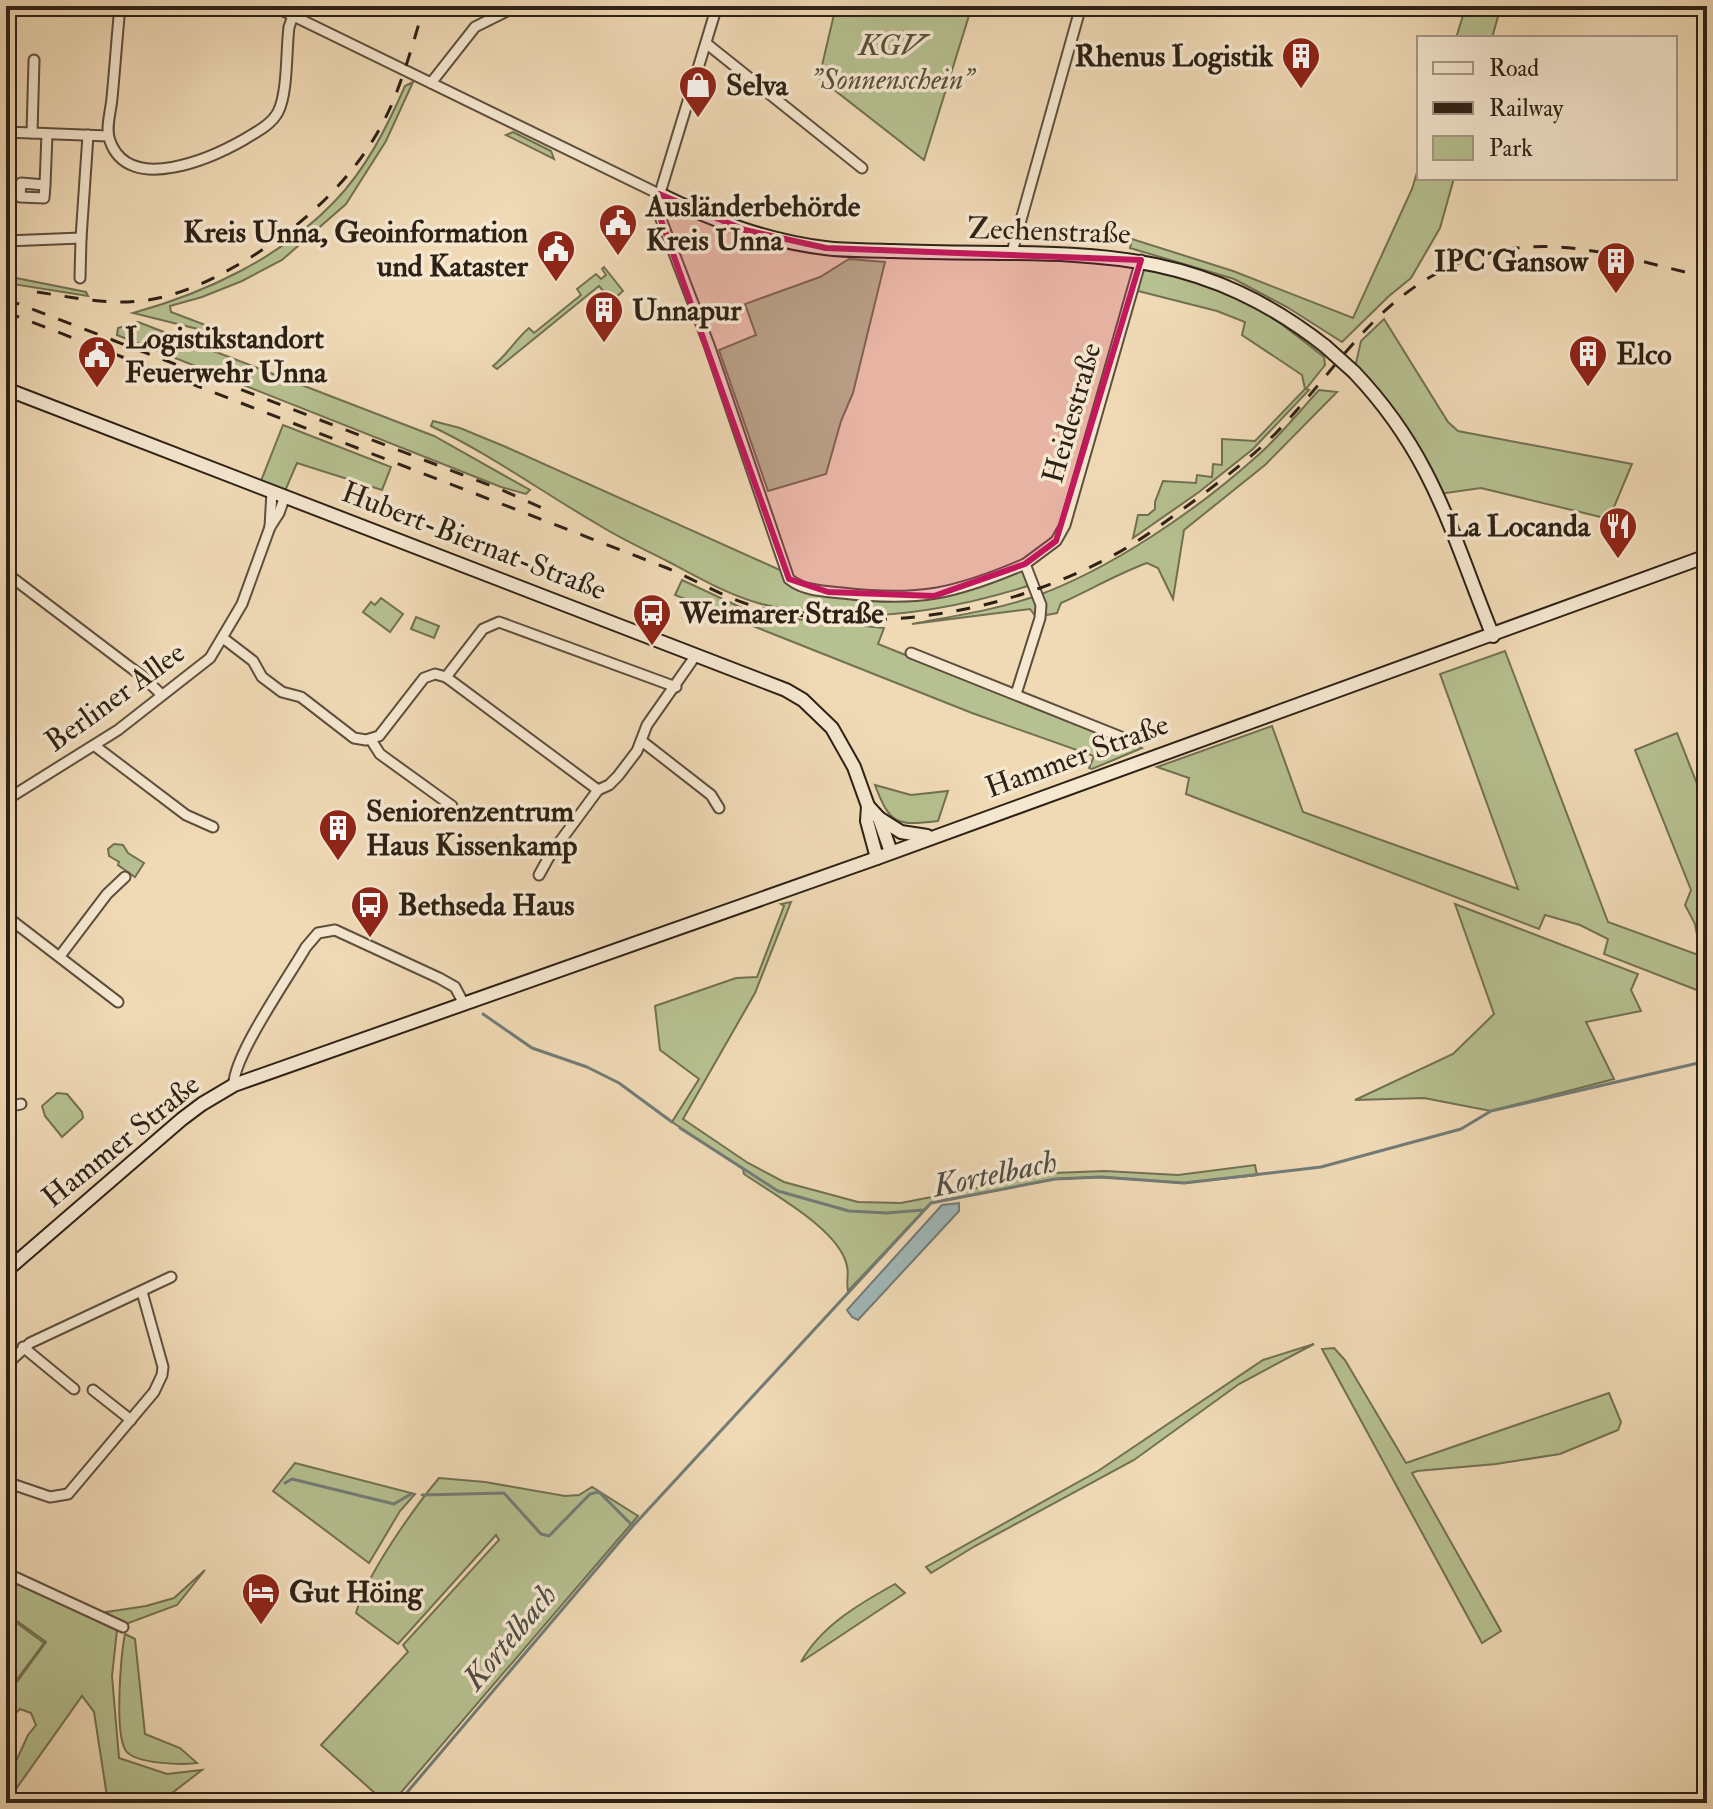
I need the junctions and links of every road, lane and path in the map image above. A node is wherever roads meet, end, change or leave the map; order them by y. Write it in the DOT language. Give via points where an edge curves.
graph roads {
  1 [pos="120,6"];
  2 [pos="273,6"];
  3 [pos="517,6"];
  4 [pos="717,6"];
  5 [pos="1081,6"];
  6 [pos="293,16"];
  7 [pos="707,44"];
  8 [pos="34,60"];
  9 [pos="431,83"];
  10 [pos="6,132"];
  11 [pos="32,133"];
  12 [pos="47,134"];
  13 [pos="88,135"];
  14 [pos="108,136"];
  15 [pos="862,168"];
  16 [pos="45,185"];
  17 [pos="659,194"];
  18 [pos="81,238"];
  19 [pos="6,241"];
  20 [pos="1012,252"];
  21 [pos="1141,260"];
  22 [pos="80,278"];
  23 [pos="6,389"];
  24 [pos="272,491"];
  25 [pos="285,496"];
  26 [pos="270,527"];
  27 [pos="1707,556"];
  28 [pos="1025,564"];
  29 [pos="6,573"];
  30 [pos="1493,636"];
  31 [pos="223,638"];
  32 [pos="911,653"];
  33 [pos="696,655"];
  34 [pos="446,677"];
  35 [pos="676,687"];
  36 [pos="1016,694"];
  37 [pos="162,695"];
  38 [pos="371,740"];
  39 [pos="1131,741"];
  40 [pos="643,742"];
  41 [pos="95,746"];
  42 [pos="598,790"];
  43 [pos="6,800"];
  44 [pos="452,806"];
  45 [pos="868,806"];
  46 [pos="719,808"];
  47 [pos="879,818"];
  48 [pos="213,827"];
  49 [pos="933,836"];
  50 [pos="891,852"];
  51 [pos="877,858"];
  52 [pos="539,875"];
  53 [pos="125,877"];
  54 [pos="6,916"];
  55 [pos="60,956"];
  56 [pos="118,1002"];
  57 [pos="464,1004"];
  58 [pos="234,1085"];
  59 [pos="21,1104"];
  60 [pos="6,1107"];
  61 [pos="6,1271"];
  62 [pos="171,1277"];
  63 [pos="142,1292"];
  64 [pos="23,1347"];
  65 [pos="6,1365"];
  66 [pos="74,1389"];
  67 [pos="93,1390"];
  68 [pos="131,1420"];
  69 [pos="6,1482"];
  70 [pos="6,1573"];
  71 [pos="123,1627"];
  1 -- 14 [label="street"];
  2 -- 6 [label="street, Zechenstraße"];
  3 -- 9 [label="street" via="475,27"];
  4 -- 7 [label="street"];
  5 -- 20 [label="street"];
  6 -- 9 [label="street, Zechenstraße"];
  6 -- 14 [label="street" via="281,103 270,123 198,162 159,168 126,162"];
  7 -- 15 [label="street"];
  7 -- 17 [label="street"];
  8 -- 11 [label="street"];
  9 -- 17 [label="street, Zechenstraße"];
  10 -- 11 [label="street"];
  11 -- 12 [label="street"];
  12 -- 13 [label="street"];
  12 -- 16 [label="street"];
  13 -- 14 [label="street"];
  13 -- 18 [label="street"];
  17 -- 20 [label="street, Zechenstraße" via="726,224 799,244 860,251"];
  17 -- 28 [label="street" via="656,206 789,579 799,587 841,593 934,596"];
  18 -- 19 [label="street"];
  18 -- 22 [label="street"];
  20 -- 21 [label="street, Zechenstraße"];
  21 -- 28 [label="street, Heidestraße" via="1065,525 1056,541"];
  21 -- 30 [label="street, Zechenstraße, bridge" via="1246,294 1283,315 1354,372 1424,465"];
  23 -- 24 [label="street, Hubert-Biernat-Straße"];
  24 -- 25 [label="street, Hubert-Biernat-Straße"];
  24 -- 26 [label="street, Berliner Allee"];
  25 -- 26 [label="street, Berliner Allee"];
  25 -- 33 [label="street, Hubert-Biernat-Straße"];
  26 -- 31 [label="street, Berliner Allee" via="249,590"];
  27 -- 30 [label="street, Hammer Straße"];
  28 -- 36 [label="street" via="1041,605"];
  29 -- 37 [label="street"];
  30 -- 49 [label="street, Hammer Straße"];
  31 -- 37 [label="street, Berliner Allee" via="204,664"];
  31 -- 38 [label="street" via="282,692 301,697 354,738"];
  32 -- 36 [label="street"];
  33 -- 35 [label="street"];
  33 -- 45 [label="street, Hubert-Biernat-Straße" via="786,690 819,713 843,744"];
  34 -- 35 [label="street" via="483,629 499,622"];
  34 -- 38 [label="street" via="424,678"];
  34 -- 42 [label="street"];
  35 -- 40 [label="street" via="647,725"];
  36 -- 39 [label="street"];
  37 -- 41 [label="street, Berliner Allee"];
  38 -- 44 [label="street" via="380,754"];
  40 -- 42 [label="street" via="618,776"];
  40 -- 46 [label="street" via="711,795"];
  41 -- 43 [label="street, Berliner Allee"];
  41 -- 48 [label="street" via="186,815"];
  42 -- 52 [label="street"];
  45 -- 47 [label="street, Hubert-Biernat-Straße"];
  45 -- 51 [label="street, Hubert-Biernat-Straße"];
  47 -- 49 [label="street" via="901,832"];
  47 -- 50 [label="street, Hubert-Biernat-Straße"];
  49 -- 50 [label="street, Hammer Straße"];
  50 -- 51 [label="street, Hammer Straße"];
  51 -- 57 [label="street, Hammer Straße"];
  53 -- 55 [label="street"];
  54 -- 55 [label="street"];
  55 -- 56 [label="street"];
  57 -- 58 [label="street, Hammer Straße"];
  57 -- 58 [label="street, Hammer Straße" via="455,987 366,942 335,930 318,933 245,1051"];
  58 -- 61 [label="street, Hammer Straße" via="182,1119"];
  59 -- 60 [label="street"];
  62 -- 63 [label="street"];
  63 -- 64 [label="street"];
  63 -- 68 [label="street" via="163,1367 154,1392"];
  64 -- 65 [label="street"];
  64 -- 66 [label="street"];
  67 -- 68 [label="street"];
  68 -- 69 [label="street" via="68,1494 50,1497"];
  70 -- 71 [label="street"];
}
